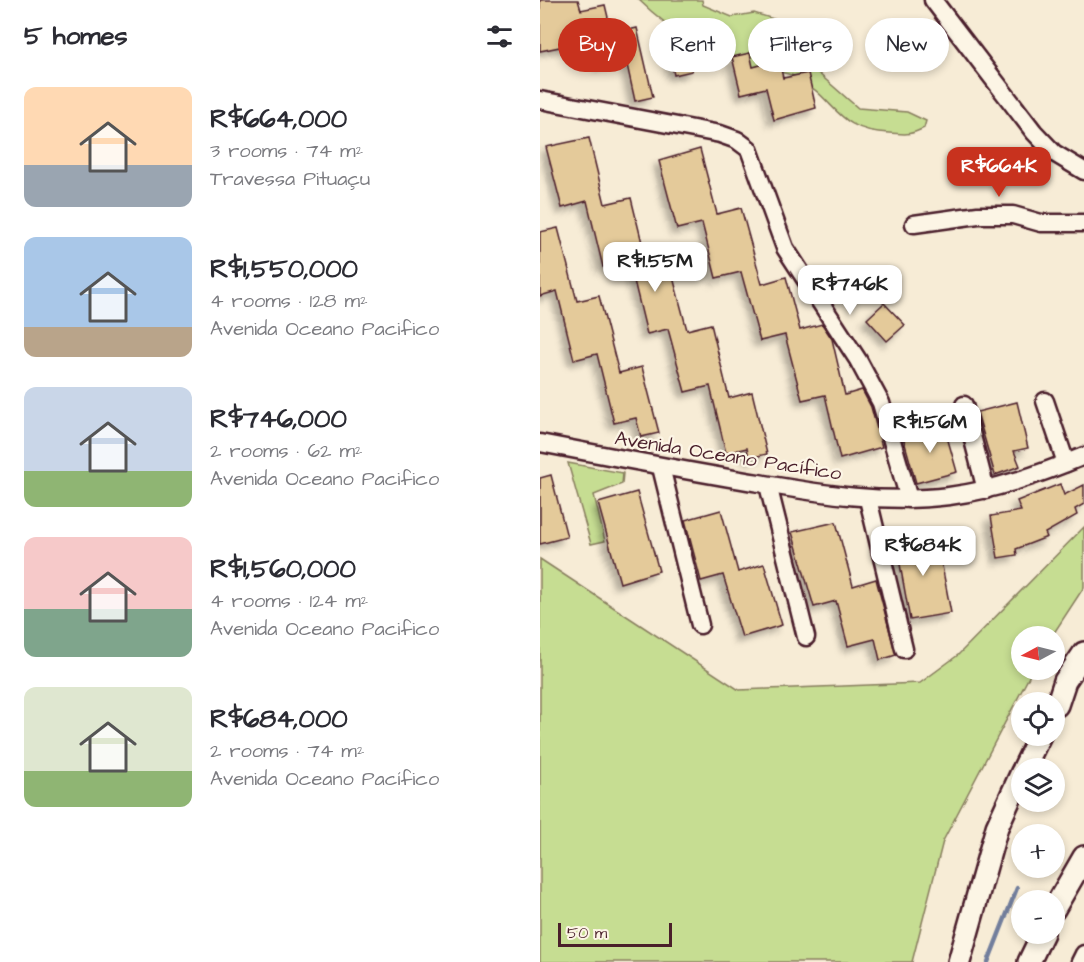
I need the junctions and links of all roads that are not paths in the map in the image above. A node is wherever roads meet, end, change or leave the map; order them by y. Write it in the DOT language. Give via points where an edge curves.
graph roads {
  1 [pos="933,0"];
  2 [pos="540,100"];
  3 [pos="1084,171"];
  4 [pos="1084,223"];
  5 [pos="914,224"];
  6 [pos="1045,401"];
  7 [pos="964,405"];
  8 [pos="540,443"];
  9 [pos="1084,456"];
  10 [pos="1066,464"];
  11 [pos="661,467"];
  12 [pos="768,485"];
  13 [pos="986,490"];
  14 [pos="909,499"];
  15 [pos="868,500"];
  16 [pos="700,625"];
  17 [pos="806,637"];
  18 [pos="904,649"];
  19 [pos="1084,653"];
  20 [pos="1084,670"];
  21 [pos="1061,692"];
  22 [pos="1065,696"];
  23 [pos="1011,796"];
  24 [pos="1084,857"];
  25 [pos="1065,890"];
  26 [pos="1038,944"];
  27 [pos="1084,954"];
  28 [pos="959,962"];
  29 [pos="1029,962"];
  30 [pos="1080,962"];
  1 -- 3 [label="street" via="1034,132 1054,153"];
  2 -- 14 [label="street" via="720,134 749,149 785,248 881,402"];
  4 -- 5 [label="street" via="1041,223 1013,215 978,215"];
  6 -- 10 [label="street"];
  7 -- 13 [label="street"];
  8 -- 11 [label="street, Avenida Oceano Pacífico"];
  9 -- 10 [label="street, Avenida Oceano Pacífico"];
  10 -- 13 [label="street, Avenida Oceano Pacífico"];
  11 -- 12 [label="street, Avenida Oceano Pacífico"];
  11 -- 16 [label="street"];
  12 -- 15 [label="street, Avenida Oceano Pacífico"];
  12 -- 17 [label="street"];
  13 -- 14 [label="street, Avenida Oceano Pacífico"];
  14 -- 15 [label="street, Avenida Oceano Pacífico"];
  15 -- 18 [label="street"];
  19 -- 21 [label="main road"];
  20 -- 22 [label="main road"];
  23 -- 28 [label="main road" via="997,827"];
  24 -- 25 [label="main road"];
  26 -- 29 [label="main road"];
  27 -- 30 [label="street"];
}
